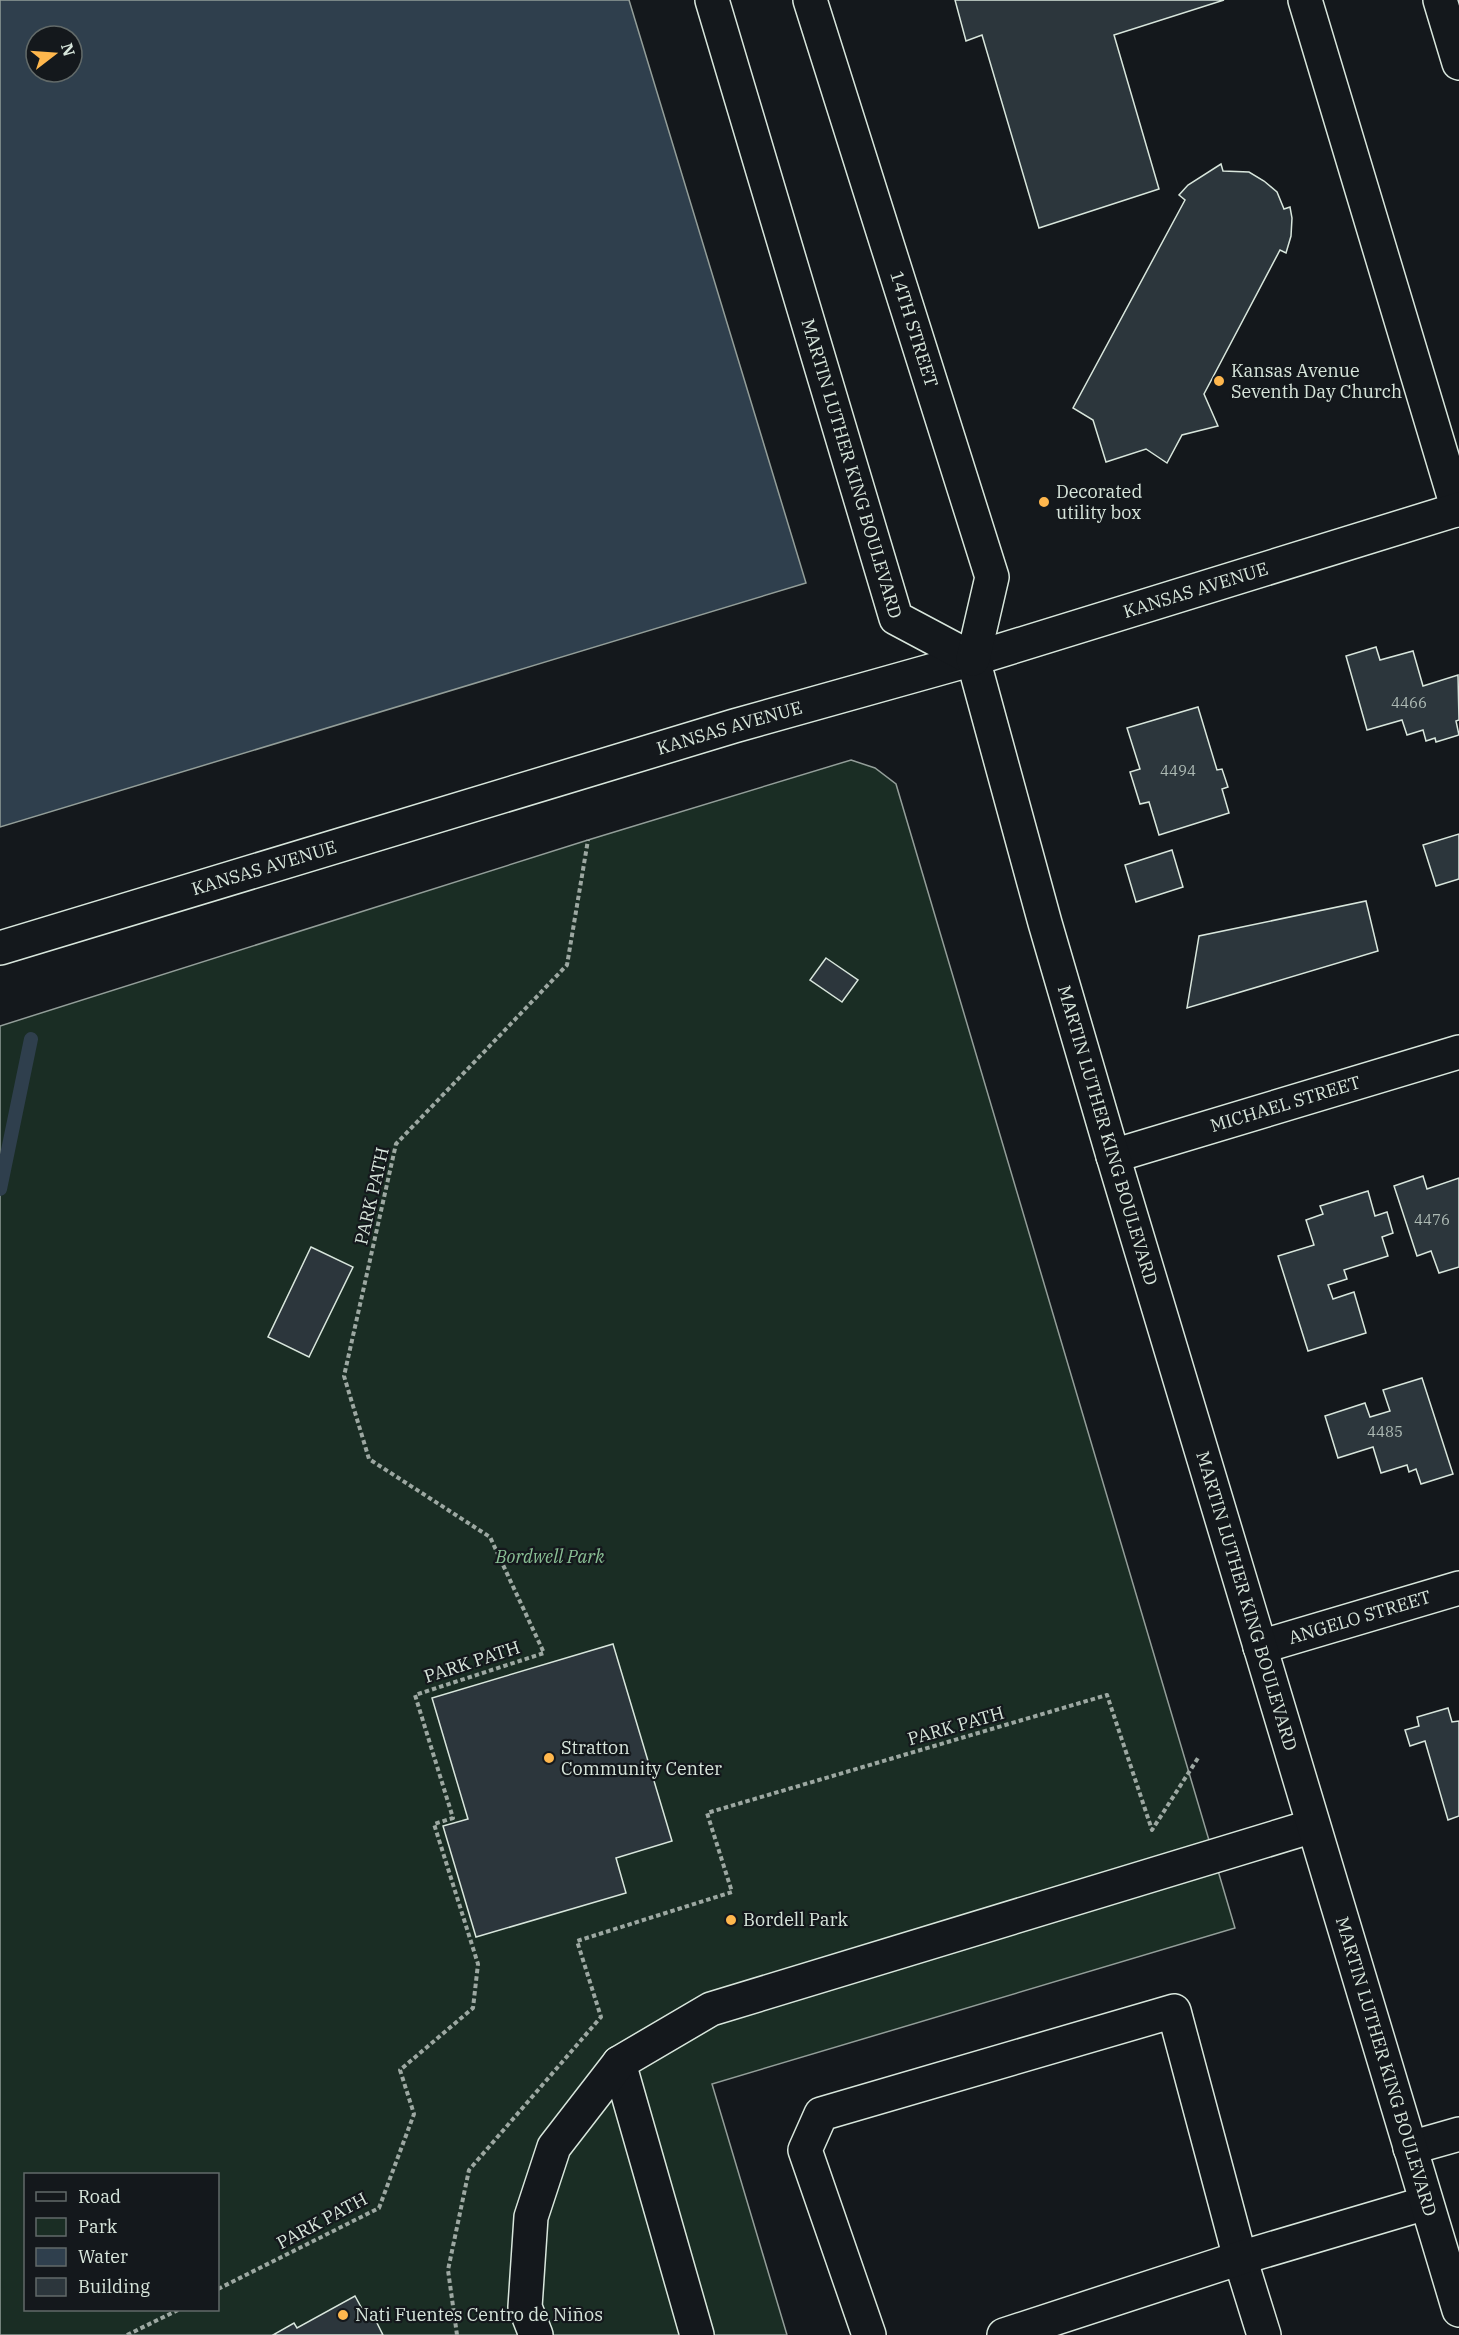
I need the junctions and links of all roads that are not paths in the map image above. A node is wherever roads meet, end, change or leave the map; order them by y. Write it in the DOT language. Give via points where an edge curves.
graph roads {
  1 [pos="712,0"];
  2 [pos="810,0"];
  3 [pos="1305,0"];
  4 [pos="1440,0"];
  5 [pos="1459,63"];
  6 [pos="1459,510"];
  7 [pos="973,659"];
  8 [pos="0,948"];
  9 [pos="1459,1052"];
  10 [pos="1113,1156"];
  11 [pos="1459,1588"];
  12 [pos="1260,1647"];
  13 [pos="1313,1826"];
  14 [pos="619,2063"];
  15 [pos="1459,2134"];
  16 [pos="1410,2148"];
  17 [pos="1426,2204"];
  18 [pos="1240,2258"];
  19 [pos="1459,2310"];
  20 [pos="536,2335"];
  21 [pos="697,2335"];
  22 [pos="869,2335"];
  23 [pos="1004,2335"];
  24 [pos="1264,2335"];
  1 -- 7 [label="main road, MARTIN LUTHER KING BOULEVARD" via="896,618"];
  2 -- 7 [label="main road, 14TH STREET" via="992,576"];
  3 -- 6 [label="main road"];
  4 -- 5 [label="main road"];
  6 -- 7 [label="main road, KANSAS AVENUE"];
  7 -- 8 [label="main road, KANSAS AVENUE" via="734,726"];
  7 -- 10 [label="main road, MARTIN LUTHER KING BOULEVARD"];
  9 -- 10 [label="main road, MICHAEL STREET"];
  10 -- 12 [label="main road, MARTIN LUTHER KING BOULEVARD"];
  11 -- 12 [label="main road, ANGELO STREET"];
  12 -- 13 [label="main road, MARTIN LUTHER KING BOULEVARD"];
  13 -- 14 [label="main road" via="711,2009"];
  13 -- 16 [label="main road, MARTIN LUTHER KING BOULEVARD"];
  14 -- 20 [label="main road" via="554,2147 531,2217 525,2307"];
  14 -- 21 [label="main road"];
  15 -- 16 [label="main road"];
  16 -- 17 [label="main road, MARTIN LUTHER KING BOULEVARD"];
  17 -- 18 [label="main road"];
  17 -- 19 [label="main road, MARTIN LUTHER KING BOULEVARD"];
  18 -- 22 [label="main road" via="1174,2011 821,2114 805,2150"];
  18 -- 23 [label="main road"];
  18 -- 24 [label="main road"];
}
